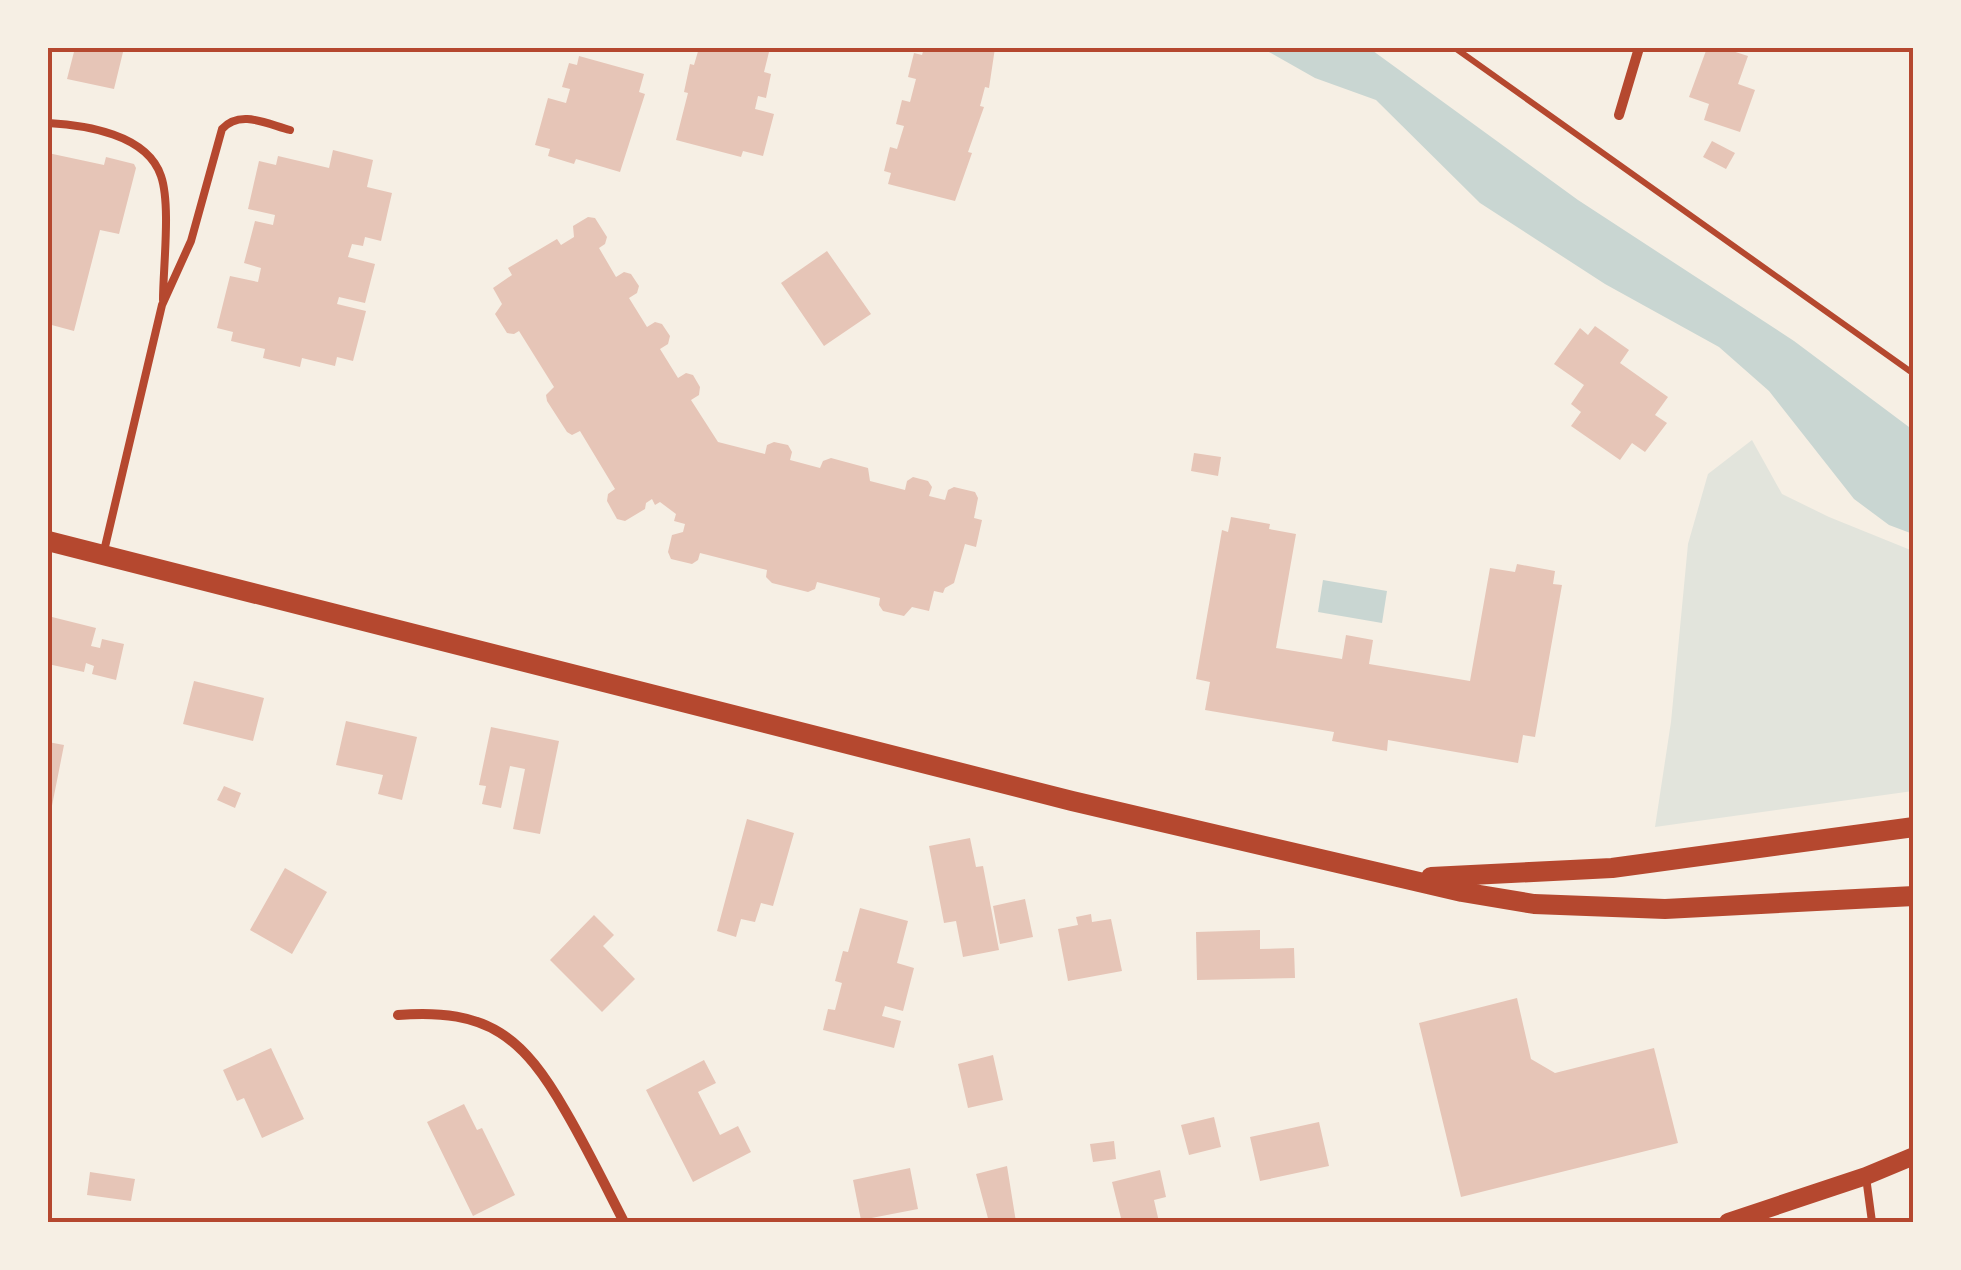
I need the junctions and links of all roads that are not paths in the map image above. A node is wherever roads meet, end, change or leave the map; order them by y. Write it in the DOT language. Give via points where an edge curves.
graph roads {
  1 [pos="1639,48"];
  2 [pos="1619,115"];
  3 [pos="48,123"];
  4 [pos="290,130"];
  5 [pos="162,305"];
  6 [pos="48,541"];
  7 [pos="103,556"];
  8 [pos="1914,827"];
  9 [pos="1404,877"];
  10 [pos="1914,896"];
  11 [pos="398,1015"];
  12 [pos="1914,1156"];
  13 [pos="1866,1176"];
  14 [pos="624,1222"];
  15 [pos="1728,1222"];
  16 [pos="1872,1222"];
  1 -- 2 [label="street"];
  3 -- 5 [label="lane" via="122,138 155,166 164,196"];
  4 -- 5 [label="lane" via="242,118 225,126 190,241"];
  5 -- 7 [label="lane"];
  6 -- 7 [label="main road"];
  7 -- 9 [label="main road" via="1072,801"];
  8 -- 9 [label="main road" via="1612,868"];
  9 -- 10 [label="main road" via="1500,899 1587,908"];
  11 -- 14 [label="street" via="433,1012 476,1021 522,1047 545,1075"];
  12 -- 13 [label="street"];
  13 -- 15 [label="street"];
  13 -- 16 [label="lane"];
}
